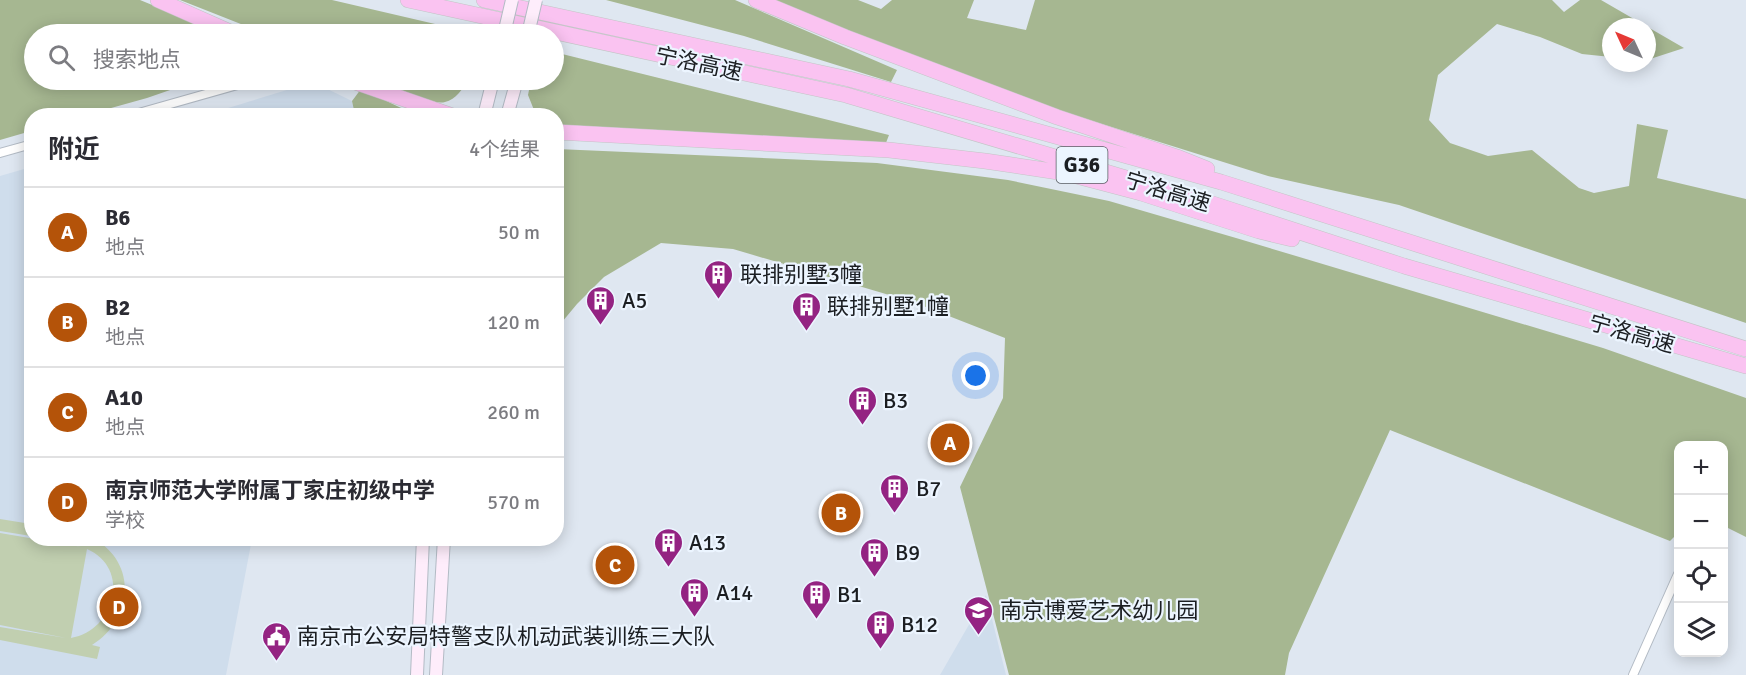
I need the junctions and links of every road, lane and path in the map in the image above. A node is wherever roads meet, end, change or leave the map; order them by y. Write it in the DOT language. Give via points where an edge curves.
graph roads {
  1 [pos="159,0"];
  2 [pos="408,0"];
  3 [pos="484,0"];
  4 [pos="512,0"];
  5 [pos="536,0"];
  6 [pos="756,0"];
  7 [pos="213,24"];
  8 [pos="506,24"];
  9 [pos="519,24"];
  10 [pos="530,24"];
  11 [pos="564,34"];
  12 [pos="220,90"];
  13 [pos="378,90"];
  14 [pos="490,90"];
  15 [pos="514,90"];
  16 [pos="156,108"];
  17 [pos="430,108"];
  18 [pos="486,108"];
  19 [pos="509,108"];
  20 [pos="564,132"];
  21 [pos="24,146"];
  22 [pos="0,153"];
  23 [pos="1307,210"];
  24 [pos="1404,266"];
  25 [pos="1746,349"];
  26 [pos="1746,366"];
  27 [pos="423,546"];
  28 [pos="444,546"];
  29 [pos="1674,583"];
  30 [pos="417,675"];
  31 [pos="436,675"];
  32 [pos="1633,675"];
  1 -- 7 [label="highway"];
  2 -- 9 [label="highway, 宁洛高速 / G36"];
  3 -- 23 [label="highway, 宁洛高速 / G36" via="849,79 1221,182"];
  4 -- 8 [label="main road, bridge"];
  5 -- 10 [label="main road, bridge"];
  6 -- 23 [label="highway"];
  11 -- 24 [label="highway, 宁洛高速 / G36" via="846,95 1210,203"];
  12 -- 16 [label="street"];
  13 -- 17 [label="highway"];
  14 -- 18 [label="main road"];
  15 -- 19 [label="main road"];
  20 -- 24 [label="highway" via="889,150 1065,173 1259,231"];
  21 -- 22 [label="street"];
  23 -- 25 [label="highway, 宁洛高速 / G36"];
  24 -- 26 [label="highway, 宁洛高速 / G36"];
  27 -- 30 [label="main road"];
  28 -- 31 [label="main road"];
  29 -- 32 [label="street"];
}
